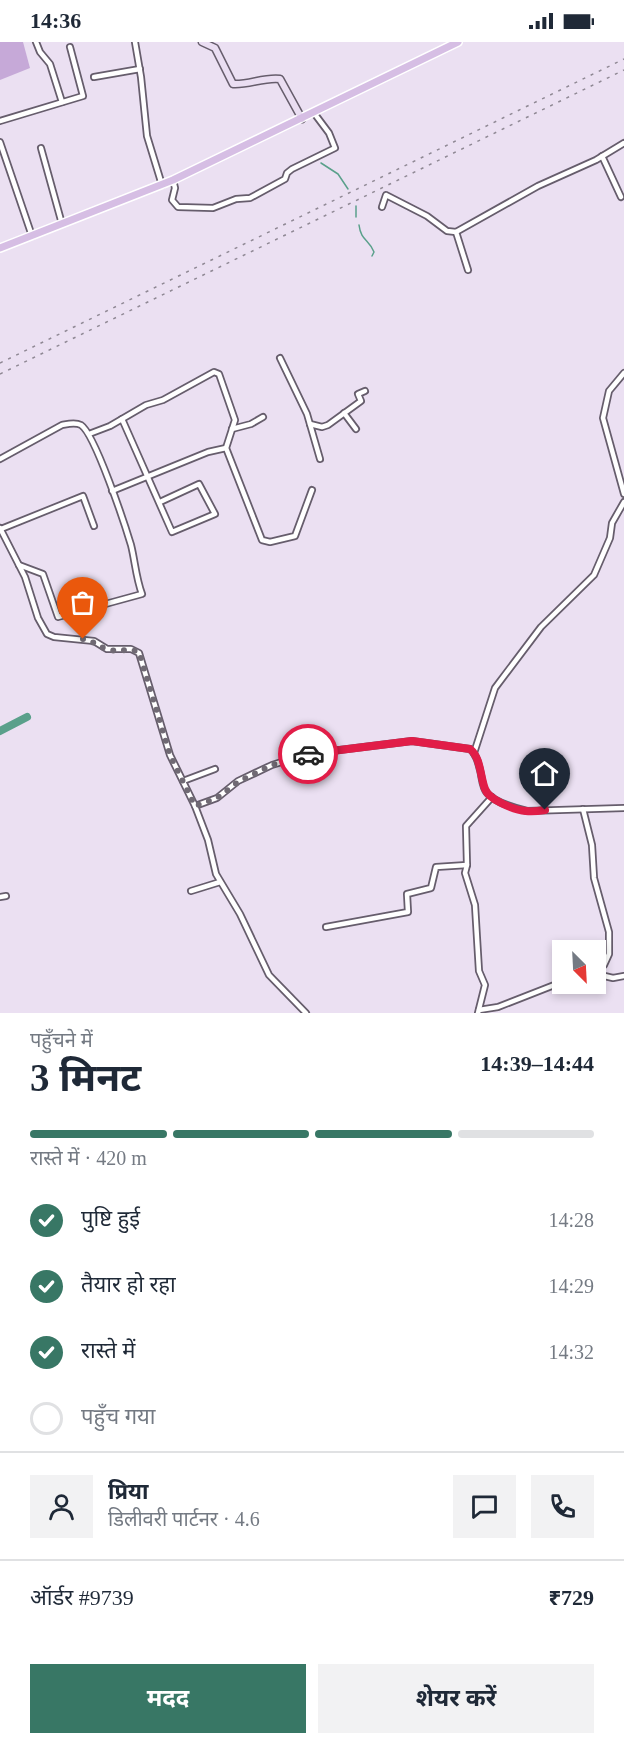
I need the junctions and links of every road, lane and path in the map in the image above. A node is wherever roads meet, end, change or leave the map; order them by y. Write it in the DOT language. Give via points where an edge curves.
graph roads {
  1 [pos="36,42"];
  2 [pos="135,42"];
  3 [pos="202,42"];
  4 [pos="458,42"];
  5 [pos="70,47"];
  6 [pos="140,69"];
  7 [pos="94,77"];
  8 [pos="62,102"];
  9 [pos="314,113"];
  10 [pos="302,119"];
  11 [pos="0,121"];
  12 [pos="0,142"];
  13 [pos="624,143"];
  14 [pos="41,148"];
  15 [pos="602,156"];
  16 [pos="173,180"];
  17 [pos="162,185"];
  18 [pos="621,197"];
  19 [pos="394,201"];
  20 [pos="62,224"];
  21 [pos="456,232"];
  22 [pos="32,236"];
  23 [pos="0,248"];
  24 [pos="468,270"];
  25 [pos="280,358"];
  26 [pos="624,373"];
  27 [pos="365,391"];
  28 [pos="344,413"];
  29 [pos="263,417"];
  30 [pos="122,419"];
  31 [pos="310,424"];
  32 [pos="232,429"];
  33 [pos="356,429"];
  34 [pos="89,434"];
  35 [pos="226,448"];
  36 [pos="0,459"];
  37 [pos="320,459"];
  38 [pos="616,469"];
  39 [pos="624,470"];
  40 [pos="148,477"];
  41 [pos="312,490"];
  42 [pos="112,491"];
  43 [pos="624,494"];
  44 [pos="160,502"];
  45 [pos="624,502"];
  46 [pos="94,526"];
  47 [pos="1,531"];
  48 [pos="19,566"];
  49 [pos="474,753"];
  50 [pos="215,769"];
  51 [pos="183,781"];
  52 [pos="492,797"];
  53 [pos="195,806"];
  54 [pos="624,808"];
  55 [pos="583,809"];
  56 [pos="467,865"];
  57 [pos="220,882"];
  58 [pos="191,891"];
  59 [pos="326,927"];
  60 [pos="606,961"];
  61 [pos="606,976"];
  62 [pos="624,976"];
  63 [pos="552,986"];
  64 [pos="478,1011"];
  65 [pos="306,1013"];
  1 -- 8 [label="street" via="50,64"];
  2 -- 6 [label="street"];
  3 -- 10 [label="street" via="215,48 233,84 280,79"];
  4 -- 9 [label="main road"];
  5 -- 8 [label="street" via="83,96"];
  6 -- 7 [label="street"];
  6 -- 17 [label="street" via="147,136"];
  8 -- 11 [label="street"];
  9 -- 10 [label="main road"];
  9 -- 16 [label="street" via="335,148 292,169 285,179 257,195 213,208 178,207 172,200"];
  10 -- 16 [label="main road"];
  12 -- 22 [label="street"];
  13 -- 15 [label="street"];
  14 -- 20 [label="street"];
  15 -- 18 [label="street"];
  15 -- 21 [label="street"];
  16 -- 17 [label="main road"];
  17 -- 20 [label="main road"];
  19 -- 21 [label="street" via="406,204 447,231"];
  20 -- 22 [label="main road"];
  21 -- 24 [label="street"];
  22 -- 23 [label="main road"];
  25 -- 31 [label="street"];
  26 -- 38 [label="street" via="609,391 603,418"];
  27 -- 28 [label="street" via="358,394 361,400"];
  28 -- 31 [label="street" via="322,427"];
  28 -- 33 [label="street"];
  29 -- 32 [label="street"];
  30 -- 32 [label="street" via="214,372 219,374 233,409"];
  30 -- 34 [label="street"];
  30 -- 40 [label="street"];
  31 -- 37 [label="street"];
  32 -- 35 [label="street"];
  34 -- 36 [label="street" via="81,426 62,425"];
  34 -- 42 [label="street"];
  35 -- 40 [label="street"];
  35 -- 41 [label="street" via="262,540 296,536"];
  38 -- 39 [label="street"];
  38 -- 43 [label="street"];
  40 -- 42 [label="street"];
  40 -- 44 [label="street"];
  42 -- 48 [label="street" via="142,594 58,617 43,574"];
  44 -- 44 [label="street" via="199,484 214,514 172,532"];
  45 -- 49 [label="street" via="594,574 541,627 495,688"];
  46 -- 47 [label="street" via="83,496"];
  47 -- 48 [label="street"];
  48 -- 51 [label="street" via="47,634 94,641 107,649 139,652 170,755"];
  49 -- 52 [label="street" via="485,792"];
  49 -- 53 [label="street" via="470,749 412,741 307,754 272,765 217,798"];
  50 -- 51 [label="street"];
  51 -- 53 [label="street"];
  52 -- 55 [label="street" via="527,811"];
  52 -- 56 [label="street" via="466,826"];
  53 -- 57 [label="street"];
  54 -- 55 [label="street"];
  55 -- 60 [label="street" via="594,878 609,932"];
  56 -- 59 [label="street" via="436,867 431,888 407,894 408,912"];
  56 -- 64 [label="street" via="465,873 475,905 479,971 485,985"];
  57 -- 58 [label="street"];
  57 -- 65 [label="street" via="269,975"];
  61 -- 62 [label="street"];
  63 -- 64 [label="street"];
}
